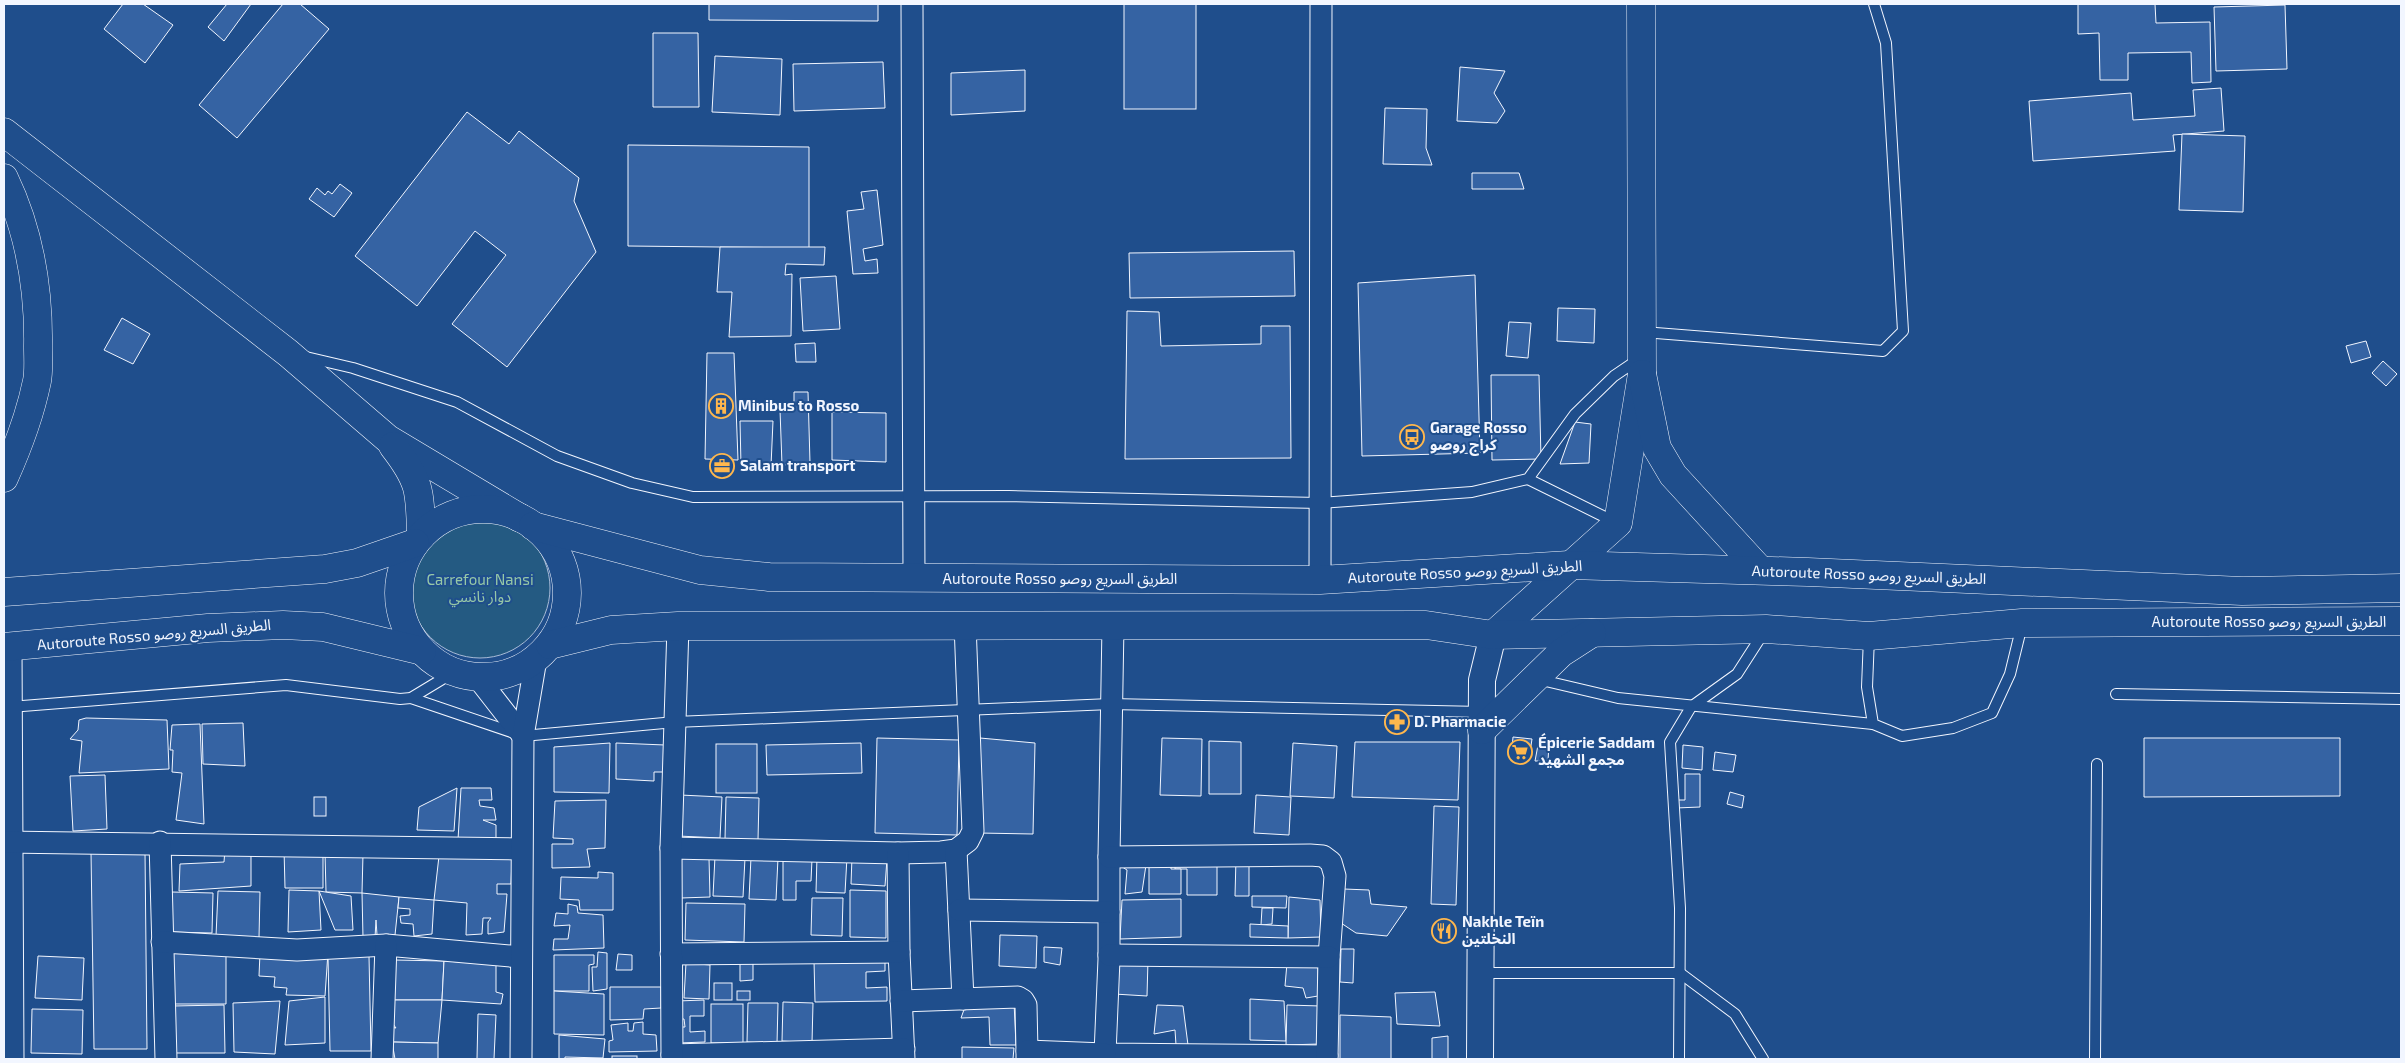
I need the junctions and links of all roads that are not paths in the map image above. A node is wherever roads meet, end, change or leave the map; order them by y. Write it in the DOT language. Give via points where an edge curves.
graph roads {
  1 [pos="912,4"];
  2 [pos="1321,4"];
  3 [pos="1641,4"];
  4 [pos="1874,4"];
  5 [pos="4,132"];
  6 [pos="4,178"];
  7 [pos="288,353"];
  8 [pos="1642,354"];
  9 [pos="388,439"];
  10 [pos="4,478"];
  11 [pos="1528,479"];
  12 [pos="914,497"];
  13 [pos="1320,504"];
  14 [pos="527,522"];
  15 [pos="1618,523"];
  16 [pos="418,540"];
  17 [pos="1569,565"];
  18 [pos="1760,570"];
  19 [pos="914,579"];
  20 [pos="1320,580"];
  21 [pos="2401,588"];
  22 [pos="4,592"];
  23 [pos="2401,621"];
  24 [pos="2022,623"];
  25 [pos="965,624"];
  26 [pos="1113,625"];
  27 [pos="678,626"];
  28 [pos="1766,629"];
  29 [pos="1592,633"];
  30 [pos="1493,635"];
  31 [pos="1870,636"];
  32 [pos="7,647"];
  33 [pos="422,651"];
  34 [pos="543,652"];
  35 [pos="466,675"];
  36 [pos="1534,678"];
  37 [pos="2116,694"];
  38 [pos="411,698"];
  39 [pos="2401,699"];
  40 [pos="1111,704"];
  41 [pos="8,707"];
  42 [pos="1691,707"];
  43 [pos="968,710"];
  44 [pos="1482,721"];
  45 [pos="675,722"];
  46 [pos="1873,724"];
  47 [pos="523,736"];
  48 [pos="2097,764"];
  49 [pos="8,841"];
  50 [pos="160,842"];
  51 [pos="671,848"];
  52 [pos="521,849"];
  53 [pos="956,850"];
  54 [pos="898,853"];
  55 [pos="1108,857"];
  56 [pos="959,910"];
  57 [pos="1109,912"];
  58 [pos="162,942"];
  59 [pos="386,945"];
  60 [pos="899,952"];
  61 [pos="671,954"];
  62 [pos="1110,955"];
  63 [pos="521,957"];
  64 [pos="1329,957"];
  65 [pos="1480,973"];
  66 [pos="1680,973"];
  67 [pos="963,999"];
  68 [pos="901,1001"];
  69 [pos="904,1054"];
  70 [pos="1105,1054"];
  71 [pos="1027,1055"];
  72 [pos="672,1057"];
  73 [pos="1327,1058"];
  74 [pos="13,1059"];
  75 [pos="166,1059"];
  76 [pos="382,1059"];
  77 [pos="521,1059"];
  78 [pos="1480,1059"];
  79 [pos="1680,1059"];
  80 [pos="1763,1059"];
  81 [pos="2095,1059"];
  1 -- 12 [label="street"];
  2 -- 13 [label="street"];
  3 -- 8 [label="main road"];
  4 -- 8 [label="lane" via="1886,43 1903,331 1883,351"];
  5 -- 7 [label="main road"];
  6 -- 10 [label="main road" via="28,245 36,289 38,329 37,379 21,441"];
  7 -- 9 [label="main road"];
  7 -- 12 [label="lane" via="353,368 457,402 557,456 632,483 693,497"];
  8 -- 11 [label="lane" via="1575,414"];
  8 -- 15 [label="main road"];
  8 -- 18 [label="main road" via="1657,448 1673,475"];
  9 -- 14 [label="main road"];
  9 -- 16 [label="main road" via="411,469 418,487"];
  11 -- 13 [label="lane" via="1472,492"];
  11 -- 15 [label="lane"];
  12 -- 13 [label="lane" via="1008,496"];
  12 -- 19 [label="street"];
  13 -- 20 [label="street"];
  14 -- 16 [label="main road" via="493,510 465,511 438,522"];
  14 -- 19 [label="main road, Autoroute Rosso الطريق السريع روصو" via="700,570 769,577"];
  14 -- 34 [label="main road" via="554,548 565,575 567,590 563,619"];
  15 -- 17 [label="main road"];
  16 -- 22 [label="main road" via="357,563 325,569"];
  16 -- 33 [label="main road" via="402,569 399,598 406,627"];
  17 -- 18 [label="main road, Autoroute Rosso الطريق السريع روصو"];
  17 -- 20 [label="main road, Autoroute Rosso الطريق السريع روصو"];
  17 -- 30 [label="main road"];
  18 -- 21 [label="main road, Autoroute Rosso الطريق السريع روصو" via="2242,591"];
  19 -- 20 [label="main road, Autoroute Rosso الطريق السريع روصو"];
  23 -- 24 [label="main road, Autoroute Rosso الطريق السريع روصو"];
  24 -- 31 [label="main road, Autoroute Rosso الطريق السريع روصو"];
  24 -- 46 [label="lane" via="2010,674 1992,713 1953,728 1902,736"];
  25 -- 26 [label="main road, Autoroute Rosso الطريق السريع روصو"];
  25 -- 27 [label="main road, Autoroute Rosso الطريق السريع روصو"];
  25 -- 43 [label="street"];
  26 -- 30 [label="main road, Autoroute Rosso الطريق السريع روصو" via="1426,625"];
  26 -- 40 [label="street"];
  27 -- 34 [label="main road, Autoroute Rosso الطريق السريع روصو" via="611,630"];
  27 -- 45 [label="street"];
  28 -- 29 [label="main road, Autoroute Rosso الطريق السريع روصو"];
  28 -- 31 [label="main road, Autoroute Rosso الطريق السريع روصو"];
  28 -- 42 [label="lane" via="1737,674"];
  29 -- 30 [label="main road, Autoroute Rosso الطريق السريع روصو"];
  29 -- 36 [label="main road" via="1561,653"];
  30 -- 44 [label="street" via="1482,680"];
  31 -- 46 [label="lane" via="1867,687"];
  32 -- 33 [label="main road, Autoroute Rosso الطريق السريع روصو" via="208,628 283,625 323,627"];
  32 -- 41 [label="street"];
  33 -- 35 [label="main road" via="433,660"];
  34 -- 35 [label="main road" via="508,674"];
  34 -- 47 [label="street"];
  35 -- 38 [label="lane"];
  35 -- 47 [label="street"];
  36 -- 42 [label="lane" via="1618,698"];
  36 -- 44 [label="main road"];
  37 -- 39 [label="lane"];
  38 -- 41 [label="lane" via="286,684"];
  38 -- 47 [label="lane"];
  40 -- 43 [label="lane"];
  40 -- 44 [label="lane"];
  40 -- 55 [label="street"];
  41 -- 49 [label="street"];
  42 -- 46 [label="lane"];
  42 -- 66 [label="lane" via="1670,742 1680,908"];
  43 -- 45 [label="lane"];
  43 -- 53 [label="street" via="973,831 968,841"];
  44 -- 65 [label="street"];
  45 -- 47 [label="lane"];
  45 -- 51 [label="street"];
  47 -- 52 [label="street"];
  48 -- 81 [label="lane"];
  49 -- 50 [label="street"];
  49 -- 74 [label="street"];
  50 -- 52 [label="street"];
  50 -- 58 [label="street"];
  51 -- 54 [label="street"];
  51 -- 61 [label="street"];
  52 -- 63 [label="street"];
  53 -- 54 [label="street"];
  53 -- 56 [label="street"];
  54 -- 60 [label="street"];
  55 -- 57 [label="street"];
  55 -- 64 [label="street" via="1323,856 1331,862 1335,876"];
  56 -- 57 [label="street"];
  56 -- 67 [label="street"];
  57 -- 62 [label="street"];
  58 -- 59 [label="street" via="296,950"];
  58 -- 75 [label="street"];
  59 -- 63 [label="street"];
  59 -- 76 [label="street"];
  60 -- 61 [label="street"];
  60 -- 68 [label="street"];
  61 -- 72 [label="street"];
  62 -- 64 [label="street"];
  62 -- 70 [label="street"];
  63 -- 77 [label="street"];
  64 -- 73 [label="street"];
  65 -- 66 [label="lane"];
  65 -- 78 [label="street"];
  66 -- 79 [label="lane"];
  66 -- 80 [label="lane" via="1735,1014"];
  67 -- 68 [label="street"];
  67 -- 71 [label="street" via="1018,997 1023,1000 1026,1005"];
  68 -- 69 [label="street"];
  69 -- 72 [label="street"];
  70 -- 71 [label="street"];
  70 -- 73 [label="street"];
}
